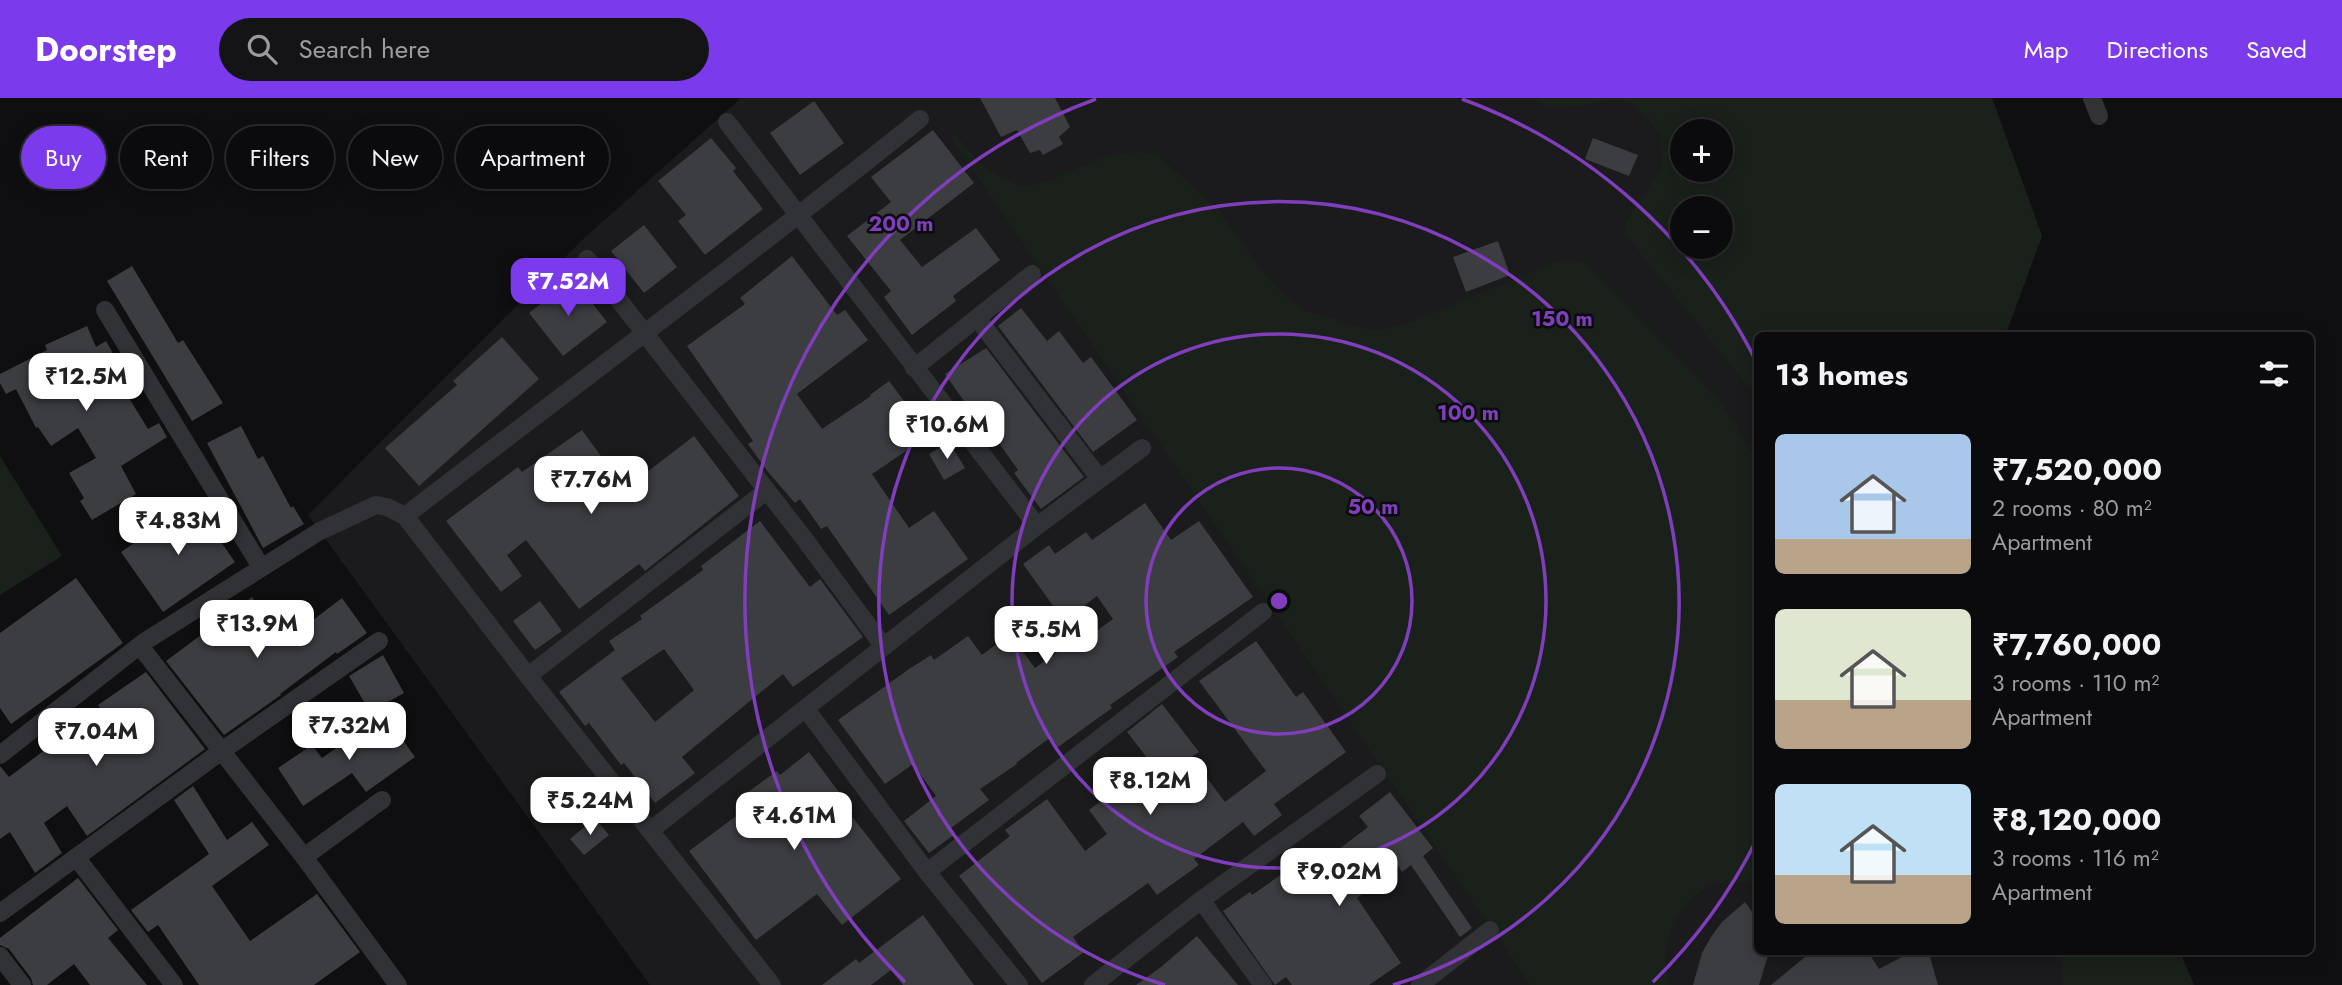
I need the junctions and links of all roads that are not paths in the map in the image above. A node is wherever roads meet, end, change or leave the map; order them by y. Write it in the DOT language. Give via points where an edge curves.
graph roads {
  1 [pos="2092,98"];
  2 [pos="2099,116"];
  3 [pos="920,120"];
  4 [pos="727,122"];
  5 [pos="799,216"];
  6 [pos="587,259"];
  7 [pos="1032,274"];
  8 [pos="106,310"];
  9 [pos="977,318"];
  10 [pos="643,332"];
  11 [pos="914,368"];
  12 [pos="1142,447"];
  13 [pos="1100,479"];
  14 [pos="766,491"];
  15 [pos="404,516"];
  16 [pos="1037,526"];
  17 [pos="261,567"];
  18 [pos="1263,612"];
  19 [pos="379,641"];
  20 [pos="140,646"];
  21 [pos="884,647"];
  22 [pos="528,676"];
  23 [pos="806,709"];
  24 [pos="223,750"];
  25 [pos="0,755"];
  26 [pos="1377,774"];
  27 [pos="382,800"];
  28 [pos="651,830"];
  29 [pos="304,857"];
  30 [pos="76,858"];
  31 [pos="927,872"];
  32 [pos="1201,901"];
  33 [pos="0,913"];
  34 [pos="1490,930"];
  35 [pos="0,956"];
  36 [pos="22,985"];
  37 [pos="174,985"];
  38 [pos="398,985"];
  39 [pos="772,985"];
  40 [pos="1019,985"];
  41 [pos="1093,985"];
  42 [pos="1264,985"];
  43 [pos="1420,985"];
  1 -- 2 [label="street"];
  3 -- 5 [label="street"];
  4 -- 5 [label="street"];
  5 -- 10 [label="street"];
  5 -- 11 [label="street"];
  6 -- 10 [label="street"];
  7 -- 9 [label="street"];
  8 -- 17 [label="street"];
  9 -- 11 [label="street"];
  9 -- 13 [label="street"];
  10 -- 14 [label="street"];
  10 -- 15 [label="street"];
  11 -- 16 [label="street"];
  12 -- 13 [label="street"];
  13 -- 16 [label="street"];
  14 -- 21 [label="street"];
  14 -- 22 [label="street"];
  15 -- 17 [label="street" via="376,505 320,531"];
  15 -- 22 [label="street"];
  16 -- 21 [label="street"];
  17 -- 20 [label="street"];
  18 -- 31 [label="street"];
  19 -- 24 [label="street"];
  20 -- 24 [label="street"];
  20 -- 25 [label="street"];
  21 -- 23 [label="street"];
  22 -- 28 [label="street"];
  23 -- 28 [label="street"];
  23 -- 31 [label="street"];
  24 -- 29 [label="street"];
  24 -- 30 [label="street"];
  26 -- 32 [label="street"];
  27 -- 29 [label="street"];
  28 -- 39 [label="street"];
  29 -- 38 [label="street"];
  30 -- 33 [label="street"];
  30 -- 37 [label="street"];
  31 -- 40 [label="street"];
  32 -- 41 [label="street"];
  32 -- 42 [label="street"];
  34 -- 43 [label="street"];
  35 -- 36 [label="street"];
}
